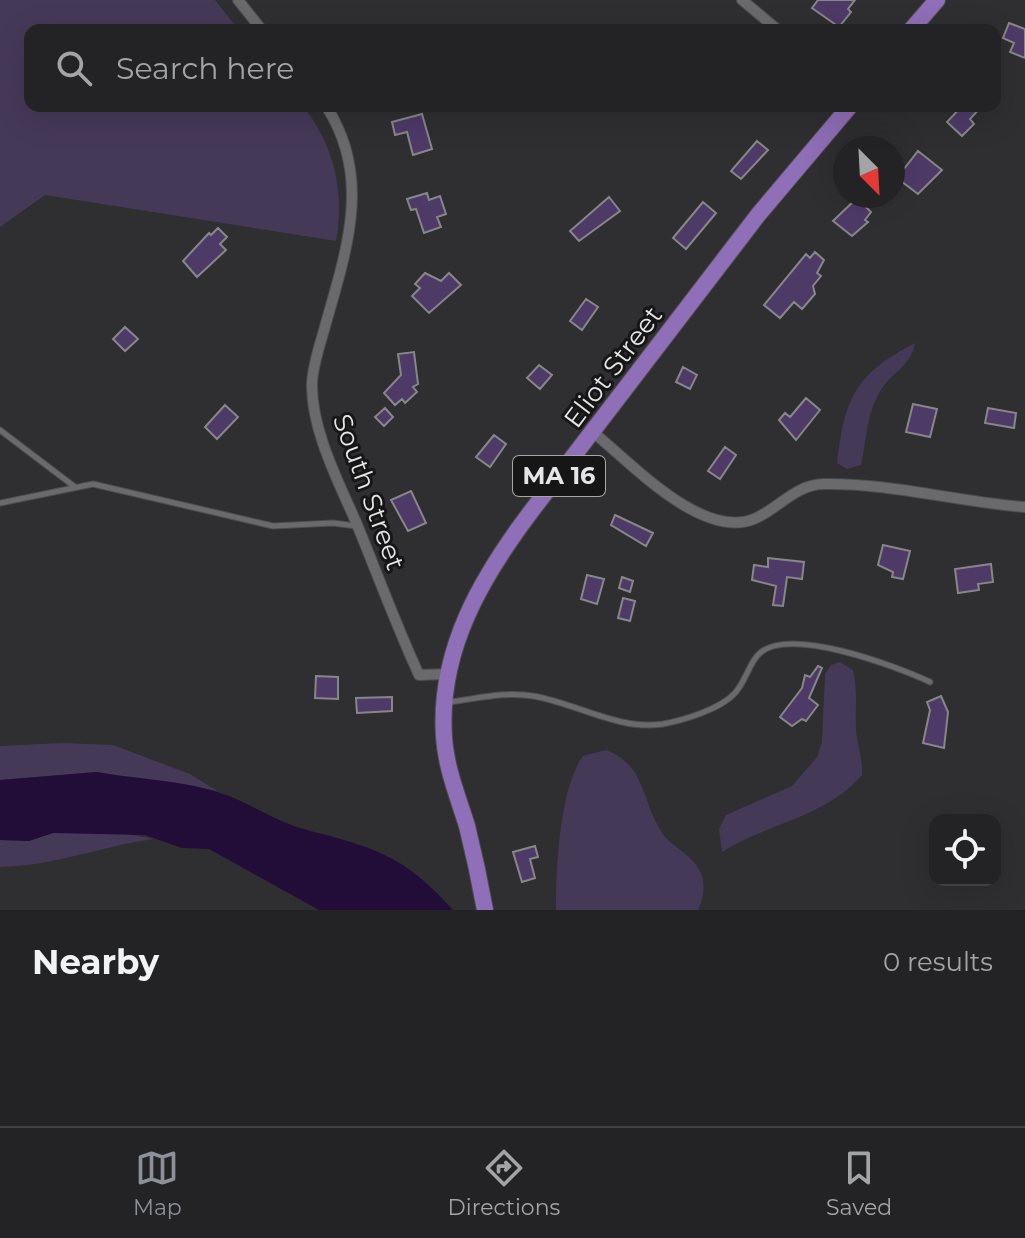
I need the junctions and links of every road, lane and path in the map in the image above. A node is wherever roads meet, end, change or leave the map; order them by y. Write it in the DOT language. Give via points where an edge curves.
graph roads {
  1 [pos="238,0"];
  2 [pos="742,0"];
  3 [pos="937,0"];
  4 [pos="257,24"];
  5 [pos="771,24"];
  6 [pos="916,24"];
  7 [pos="330,112"];
  8 [pos="845,112"];
  9 [pos="0,430"];
  10 [pos="594,433"];
  11 [pos="75,487"];
  12 [pos="0,503"];
  13 [pos="1025,507"];
  14 [pos="358,526"];
  15 [pos="447,674"];
  16 [pos="930,682"];
  17 [pos="444,702"];
  18 [pos="485,910"];
  1 -- 4 [label="street"];
  2 -- 5 [label="street"];
  3 -- 6 [label="main road"];
  7 -- 14 [label="street, South Street" via="349,155 354,211 312,383 323,435"];
  8 -- 10 [label="main road, Eliot Street / MA 16" via="758,215"];
  9 -- 11 [label="lane"];
  10 -- 13 [label="street" via="682,504 728,523 751,520 815,484"];
  10 -- 15 [label="main road, Eliot Street / MA 16" via="496,557 450,656"];
  11 -- 12 [label="lane"];
  11 -- 14 [label="lane" via="93,484 273,526"];
  14 -- 15 [label="street, South Street" via="419,675"];
  15 -- 17 [label="main road, Eliot Street / MA 16"];
  16 -- 17 [label="lane" via="848,651 782,645 758,655 724,702 662,724 618,720 532,696"];
  17 -- 18 [label="main road, Eliot Street / MA 16" via="450,773"];
}
